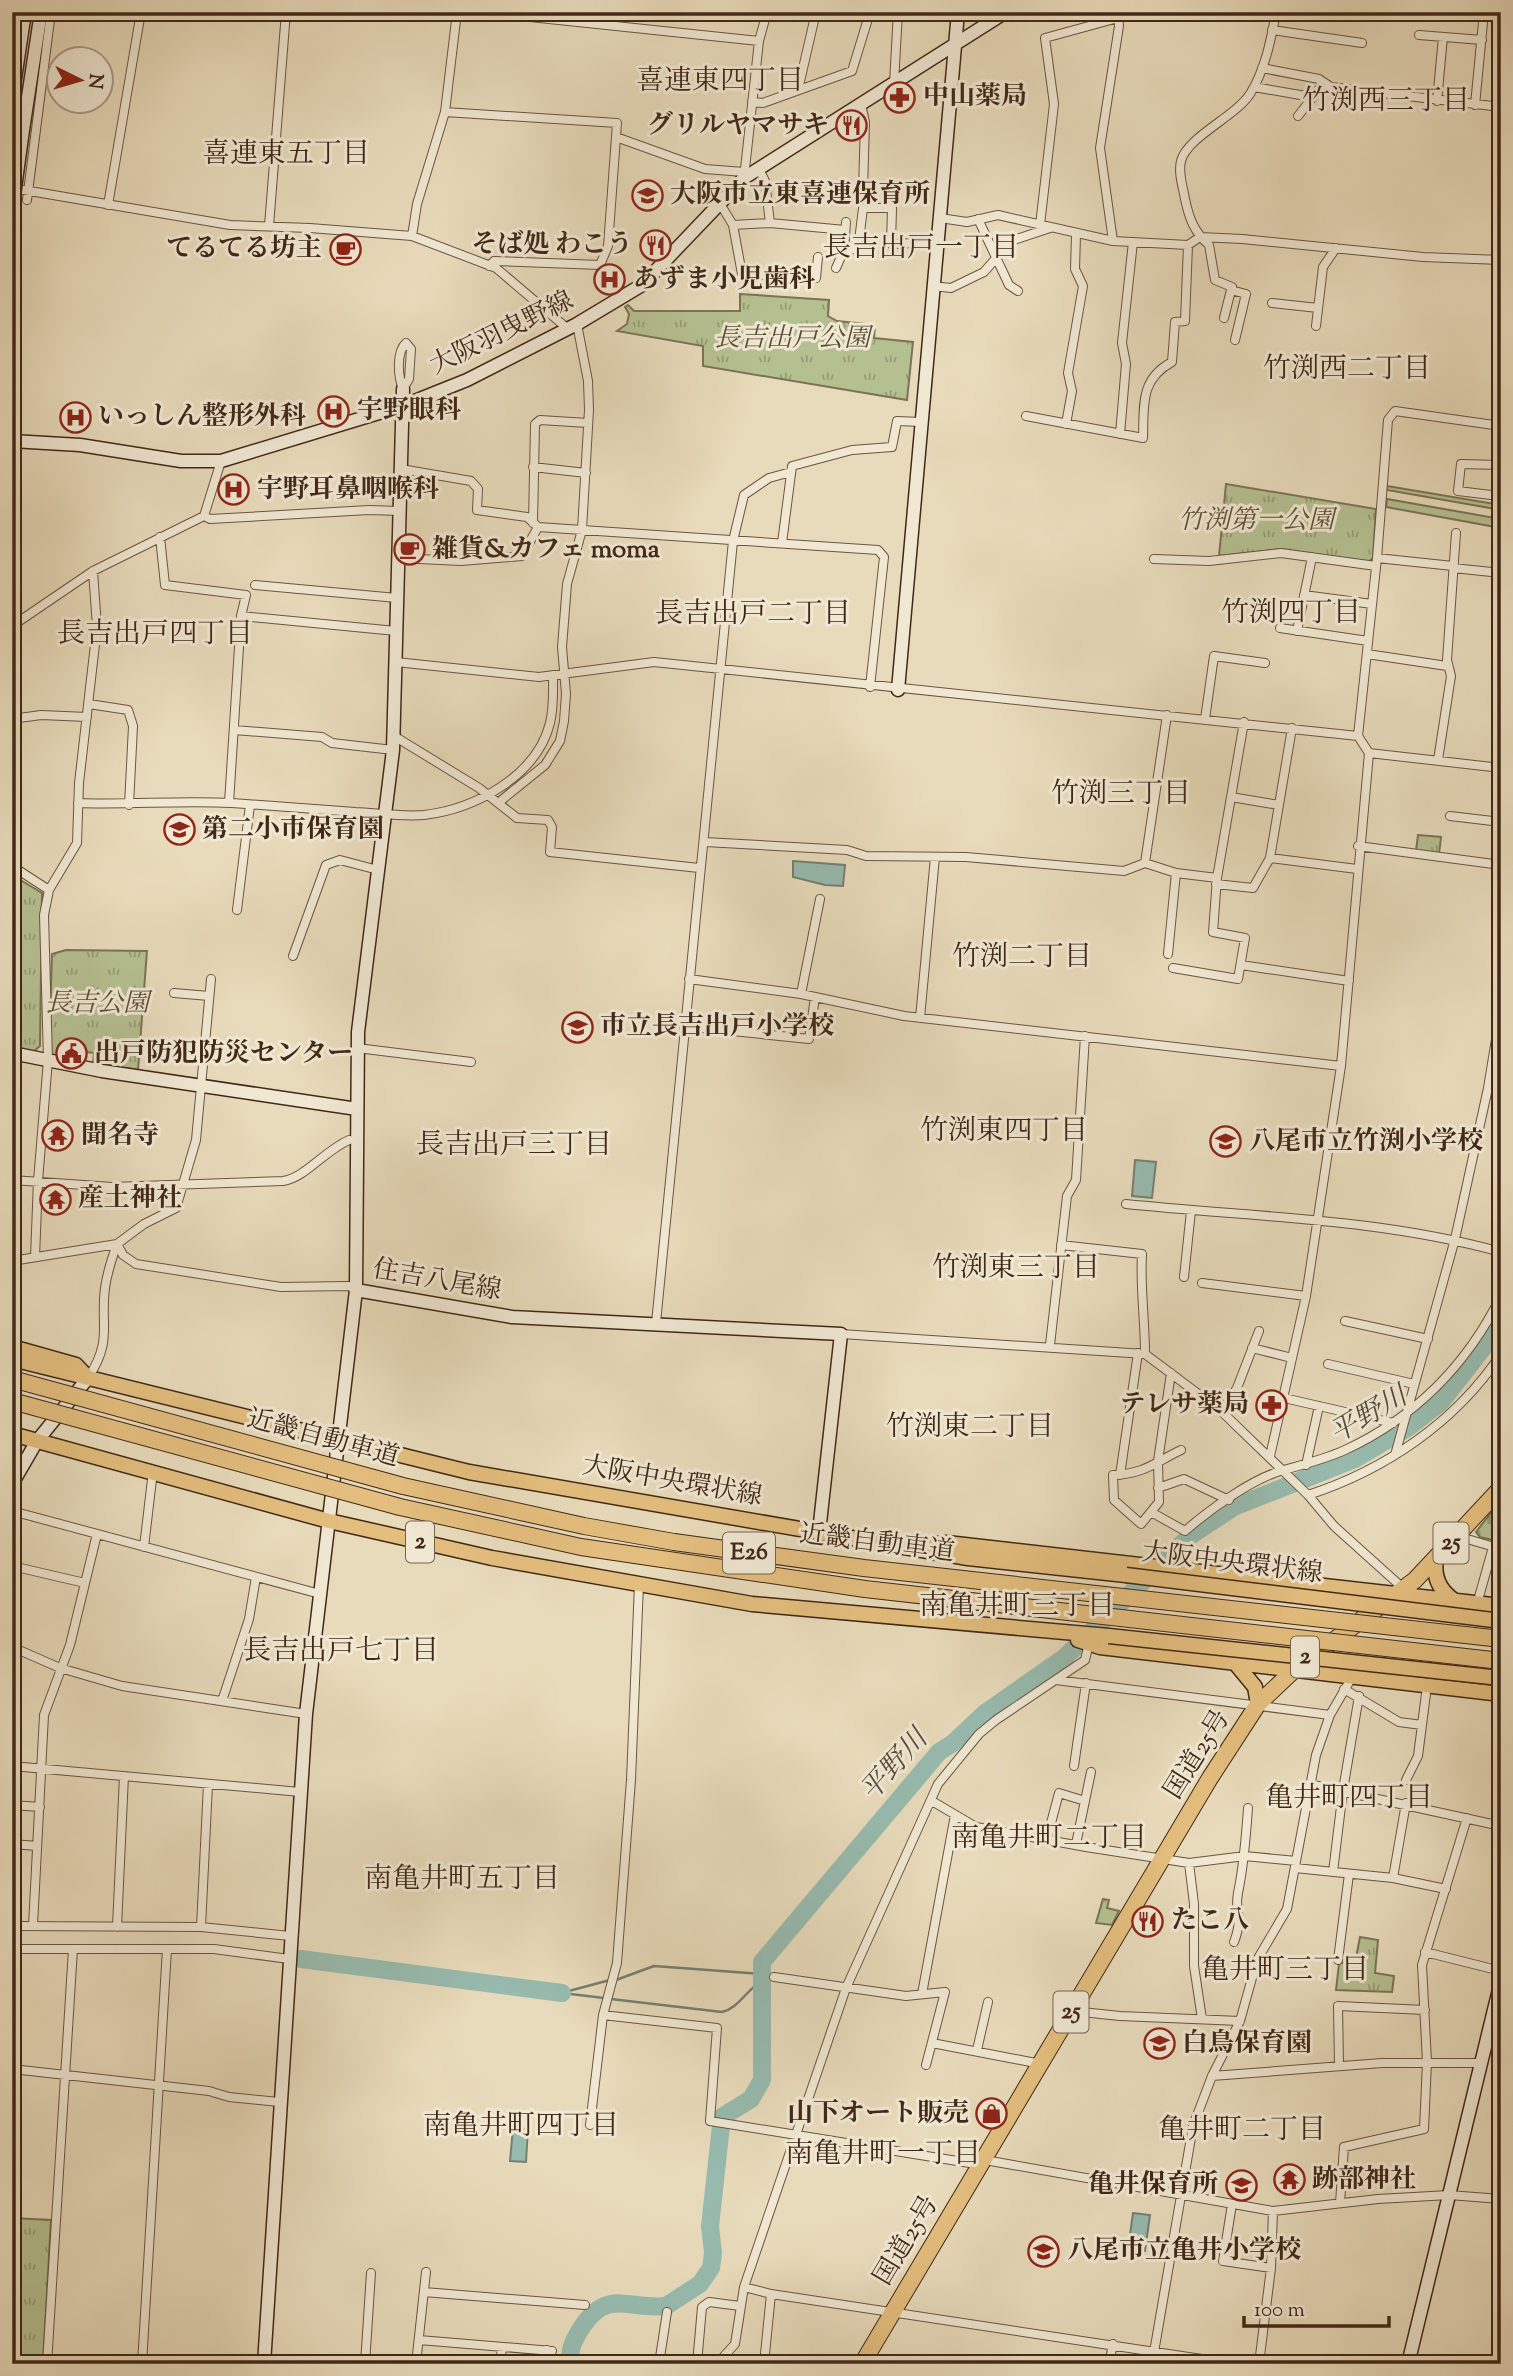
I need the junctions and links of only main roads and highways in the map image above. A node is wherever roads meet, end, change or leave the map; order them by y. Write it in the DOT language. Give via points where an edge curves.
graph roads {
  1 [pos="12,1347"];
  2 [pos="12,1359"];
  3 [pos="88,1378"];
  4 [pos="12,1379"];
  5 [pos="12,1401"];
  6 [pos="12,1434"];
  7 [pos="1501,1488"];
  8 [pos="904,1546"];
  9 [pos="1436,1560"];
  10 [pos="1297,1584"];
  11 [pos="1401,1592"];
  12 [pos="1457,1601"];
  13 [pos="1501,1606"];
  14 [pos="1501,1621"];
  15 [pos="1347,1631"];
  16 [pos="1050,1632"];
  17 [pos="1501,1639"];
  18 [pos="1501,1661"];
  19 [pos="1236,1664"];
  20 [pos="1293,1671"];
  21 [pos="1500,1678"];
  22 [pos="1408,1683"];
  23 [pos="1501,1694"];
  24 [pos="1258,1704"];
  25 [pos="862,2364"];
  1 -- 3 [label="main road, 2" via="76,1364"];
  2 -- 3 [label="main road, 大阪中央環状線 / 2"];
  3 -- 8 [label="main road, 大阪中央環状線 / 2" via="470,1472"];
  4 -- 17 [label="highway, 近畿自動車道 / E26, bridge" via="403,1486 661,1539 864,1568"];
  5 -- 18 [label="highway, 近畿自動車道 / E26, bridge" via="400,1507 582,1547 865,1589"];
  6 -- 16 [label="main road, 2" via="329,1521 492,1558 752,1604"];
  7 -- 9 [label="highway, 国道25号 / 25"];
  8 -- 10 [label="main road" via="947,1544"];
  8 -- 14 [label="main road, 大阪中央環状線 / 2, bridge" via="968,1558"];
  9 -- 11 [label="highway, 国道25号 / 25"];
  9 -- 12 [label="main road" via="1440,1587"];
  10 -- 11 [label="main road"];
  10 -- 15 [label="main road" via="1304,1594 1322,1595 1337,1604"];
  11 -- 12 [label="main road"];
  11 -- 15 [label="highway, 国道25号 / 25"];
  12 -- 13 [label="main road"];
  15 -- 20 [label="highway, 国道25号 / 25"];
  15 -- 22 [label="main road" via="1347,1648 1355,1665 1399,1672"];
  16 -- 19 [label="main road, 2" via="1089,1643"];
  16 -- 21 [label="main road, 2, bridge"];
  19 -- 20 [label="main road, 2"];
  19 -- 24 [label="main road" via="1255,1687"];
  20 -- 22 [label="main road, 2" via="1348,1683"];
  20 -- 24 [label="highway, 国道25号 / 25"];
  22 -- 23 [label="main road, 2"];
  24 -- 25 [label="highway, 国道25号 / 25"];
}
